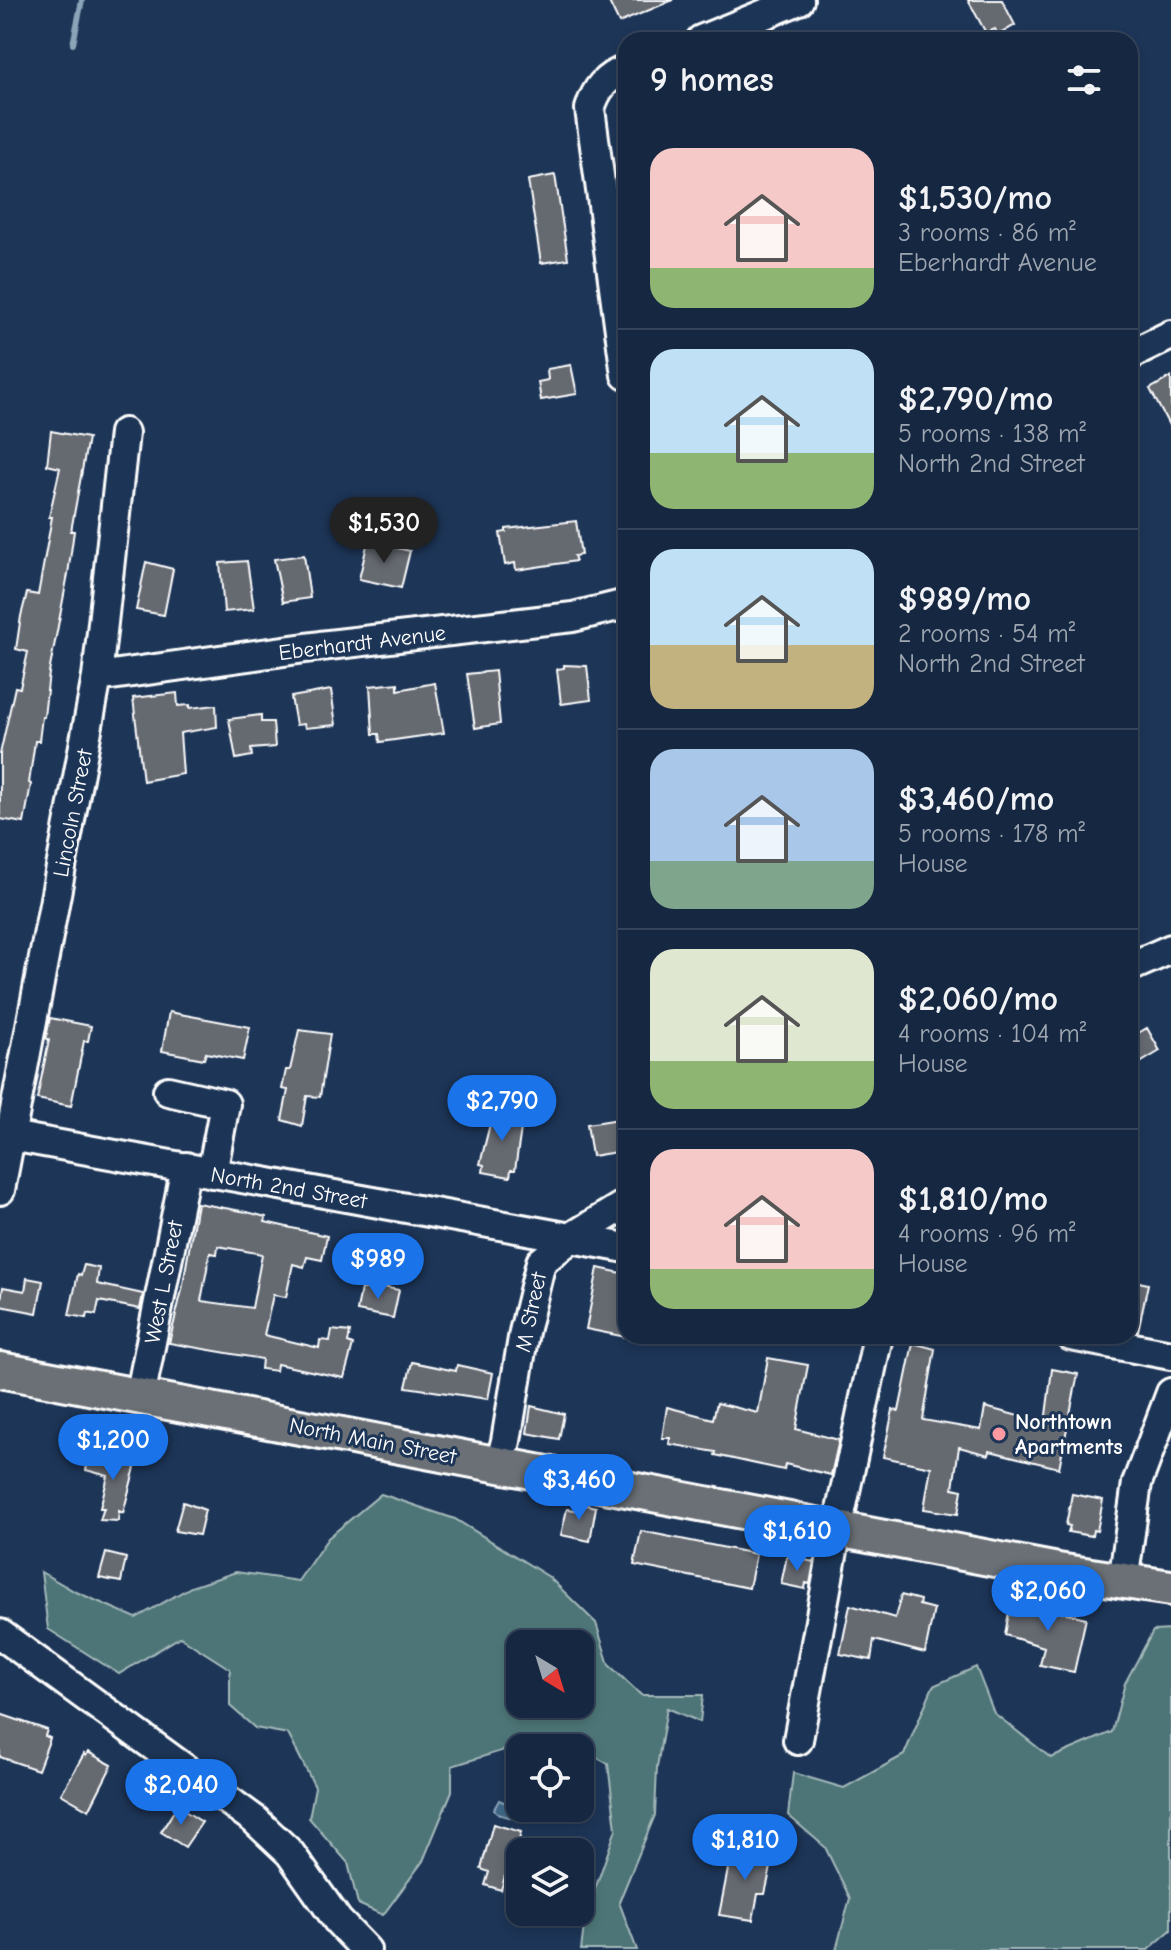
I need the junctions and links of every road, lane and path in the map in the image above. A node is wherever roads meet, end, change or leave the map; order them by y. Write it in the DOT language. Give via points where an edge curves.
graph roads {
  1 [pos="799,0"];
  2 [pos="721,32"];
  3 [pos="618,74"];
  4 [pos="618,316"];
  5 [pos="1171,335"];
  6 [pos="1138,351"];
  7 [pos="124,433"];
  8 [pos="618,606"];
  9 [pos="97,677"];
  10 [pos="1171,949"];
  11 [pos="1138,963"];
  12 [pos="168,1091"];
  13 [pos="5,1135"];
  14 [pos="199,1170"];
  15 [pos="0,1190"];
  16 [pos="618,1209"];
  17 [pos="572,1237"];
  18 [pos="618,1246"];
  19 [pos="876,1344"];
  20 [pos="1113,1344"];
  21 [pos="1171,1355"];
  22 [pos="0,1370"];
  23 [pos="1171,1393"];
  24 [pos="140,1397"];
  25 [pos="500,1464"];
  26 [pos="837,1529"];
  27 [pos="1123,1582"];
  28 [pos="1171,1588"];
  29 [pos="0,1634"];
  30 [pos="798,1740"];
  31 [pos="366,1950"];
  1 -- 2 [label="street"];
  3 -- 4 [label="street" via="598,89 590,109"];
  5 -- 6 [label="street"];
  7 -- 9 [label="street, Lincoln Street"];
  8 -- 9 [label="street, Eberhardt Avenue" via="573,617"];
  9 -- 13 [label="street, Lincoln Street"];
  10 -- 11 [label="street"];
  12 -- 14 [label="street, West L Street" via="225,1104"];
  13 -- 14 [label="street, North 2nd Street"];
  13 -- 15 [label="street, Lincoln Street"];
  14 -- 17 [label="street, North 2nd Street"];
  14 -- 24 [label="street, West L Street"];
  16 -- 17 [label="street, M Street"];
  17 -- 18 [label="street, North 2nd Street"];
  17 -- 25 [label="street, M Street" via="541,1262"];
  19 -- 26 [label="street"];
  20 -- 21 [label="street"];
  22 -- 24 [label="main road, North Main Street"];
  23 -- 27 [label="street" via="1137,1483"];
  24 -- 25 [label="main road, North Main Street"];
  25 -- 26 [label="main road, North Main Street"];
  26 -- 27 [label="main road, North Main Street"];
  26 -- 30 [label="street"];
  27 -- 28 [label="main road, North Main Street"];
  29 -- 31 [label="street" via="255,1820 290,1853 338,1921"];
}
